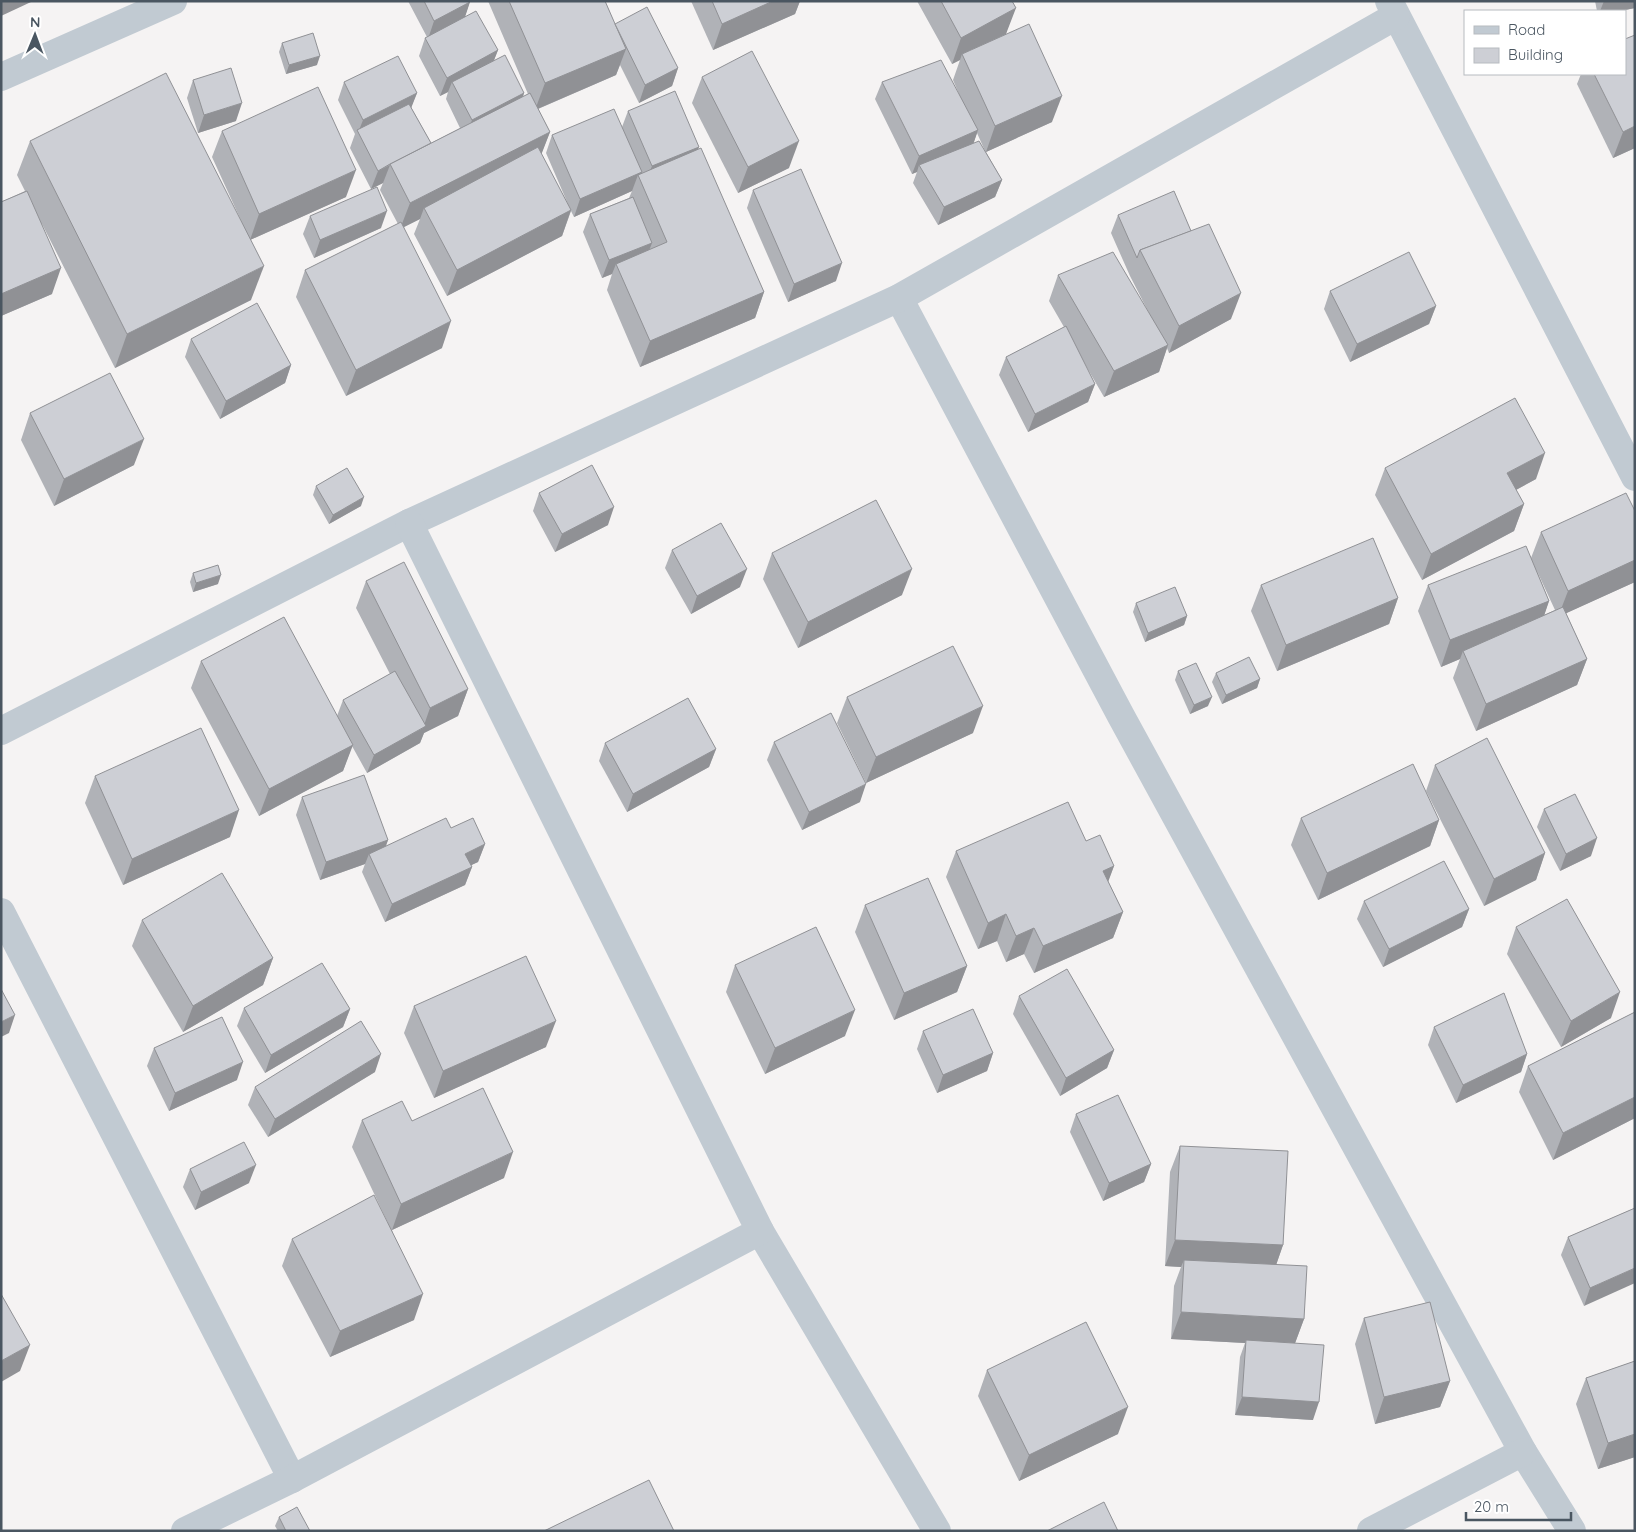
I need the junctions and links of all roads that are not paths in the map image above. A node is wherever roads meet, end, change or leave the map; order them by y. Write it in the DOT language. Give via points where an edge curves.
graph roads {
  1 [pos="173,1"];
  2 [pos="1393,8"];
  3 [pos="1,78"];
  4 [pos="898,298"];
  5 [pos="1635,477"];
  6 [pos="409,523"];
  7 [pos="1,731"];
  8 [pos="1,912"];
  9 [pos="760,1230"];
  10 [pos="1523,1452"];
  11 [pos="292,1479"];
  12 [pos="185,1531"];
  13 [pos="938,1531"];
  14 [pos="1372,1531"];
  15 [pos="1572,1531"];
  1 -- 3 [label="street"];
  2 -- 4 [label="street"];
  2 -- 5 [label="street"];
  4 -- 6 [label="street"];
  4 -- 10 [label="street" via="1126,725"];
  6 -- 7 [label="street"];
  6 -- 9 [label="street"];
  8 -- 11 [label="street"];
  9 -- 11 [label="street"];
  9 -- 13 [label="street"];
  10 -- 14 [label="street"];
  10 -- 15 [label="street"];
  11 -- 12 [label="street"];
}
